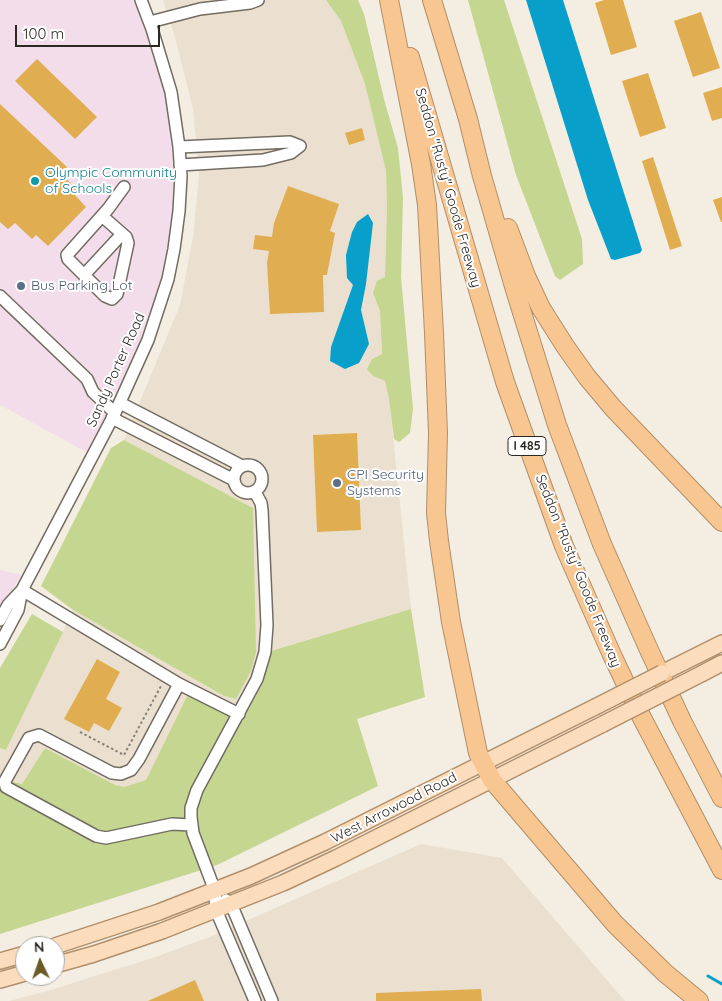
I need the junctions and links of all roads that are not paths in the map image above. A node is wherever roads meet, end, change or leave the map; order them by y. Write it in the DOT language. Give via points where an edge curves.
graph roads {
  1 [pos="141,0"];
  2 [pos="258,0"];
  3 [pos="390,0"];
  4 [pos="432,0"];
  5 [pos="150,22"];
  6 [pos="468,119"];
  7 [pos="179,147"];
  8 [pos="180,165"];
  9 [pos="124,187"];
  10 [pos="102,216"];
  11 [pos="122,234"];
  12 [pos="84,275"];
  13 [pos="0,296"];
  14 [pos="116,411"];
  15 [pos="180,434"];
  16 [pos="173,449"];
  17 [pos="242,466"];
  18 [pos="234,480"];
  19 [pos="255,492"];
  20 [pos="722,522"];
  21 [pos="22,590"];
  22 [pos="0,620"];
  23 [pos="722,643"];
  24 [pos="0,644"];
  25 [pos="722,664"];
  26 [pos="179,684"];
  27 [pos="239,714"];
  28 [pos="483,763"];
  29 [pos="492,780"];
  30 [pos="722,798"];
  31 [pos="191,825"];
  32 [pos="722,870"];
  33 [pos="215,891"];
  34 [pos="231,904"];
  35 [pos="216,910"];
  36 [pos="65,943"];
  37 [pos="15,957"];
  38 [pos="0,961"];
  39 [pos="65,962"];
  40 [pos="15,976"];
  41 [pos="0,980"];
  42 [pos="255,1001"];
  43 [pos="272,1001"];
  44 [pos="699,1001"];
  1 -- 5 [label="street, Sandy Porter Road"];
  2 -- 5 [label="street" via="200,9"];
  3 -- 28 [label="highway" via="426,205 438,433 436,513 439,541 450,622 478,753"];
  3 -- 32 [label="highway, Seddon \"Rusty\" Goode Freeway / I 485" via="505,382 564,546 640,716"];
  4 -- 6 [label="highway, I 485"];
  5 -- 7 [label="street, Sandy Porter Road" via="171,92"];
  6 -- 20 [label="highway" via="526,276 559,338 613,408"];
  6 -- 30 [label="highway, I 485" via="514,290 557,425 602,544 682,721"];
  7 -- 8 [label="street, Sandy Porter Road"];
  7 -- 8 [label="street" via="290,142 300,146 291,153 263,160"];
  8 -- 14 [label="street, Sandy Porter Road" via="179,211 168,279 148,340"];
  9 -- 10 [label="street"];
  10 -- 11 [label="street"];
  10 -- 12 [label="street" via="68,255"];
  11 -- 12 [label="street"];
  11 -- 12 [label="street" via="128,243 117,294 112,299 105,296"];
  13 -- 14 [label="street" via="88,379 93,392"];
  14 -- 15 [label="street"];
  14 -- 16 [label="street"];
  14 -- 21 [label="street, Sandy Porter Road"];
  15 -- 16 [label="street"];
  15 -- 17 [label="street"];
  16 -- 18 [label="street"];
  17 -- 18 [label="street" via="235,473"];
  17 -- 19 [label="street" via="251,465 262,474 262,483"];
  18 -- 19 [label="street" via="243,493"];
  19 -- 27 [label="street" via="262,510 266,643 260,671"];
  21 -- 22 [label="street, Sandy Porter Road" via="8,604"];
  21 -- 24 [label="street, Sandy Porter Road" via="18,610"];
  21 -- 26 [label="street"];
  23 -- 28 [label="main road, West Arrowood Road, bridge"];
  25 -- 29 [label="main road, West Arrowood Road, bridge"];
  26 -- 27 [label="street"];
  26 -- 31 [label="street" via="131,770 122,774 112,773 39,735 29,738 5,781 6,788 96,836 106,838 172,824"];
  27 -- 31 [label="street" via="197,790"];
  28 -- 29 [label="highway"];
  28 -- 33 [label="main road, West Arrowood Road" via="325,842"];
  29 -- 34 [label="main road, West Arrowood Road" via="336,858"];
  29 -- 44 [label="highway" via="615,924 658,967"];
  31 -- 33 [label="street"];
  33 -- 34 [label="street"];
  33 -- 35 [label="street"];
  33 -- 36 [label="main road, West Arrowood Road"];
  34 -- 35 [label="main road, West Arrowood Road"];
  34 -- 43 [label="street"];
  35 -- 39 [label="main road, West Arrowood Road"];
  35 -- 42 [label="street"];
  37 -- 38 [label="main road"];
  40 -- 41 [label="main road"];
}
